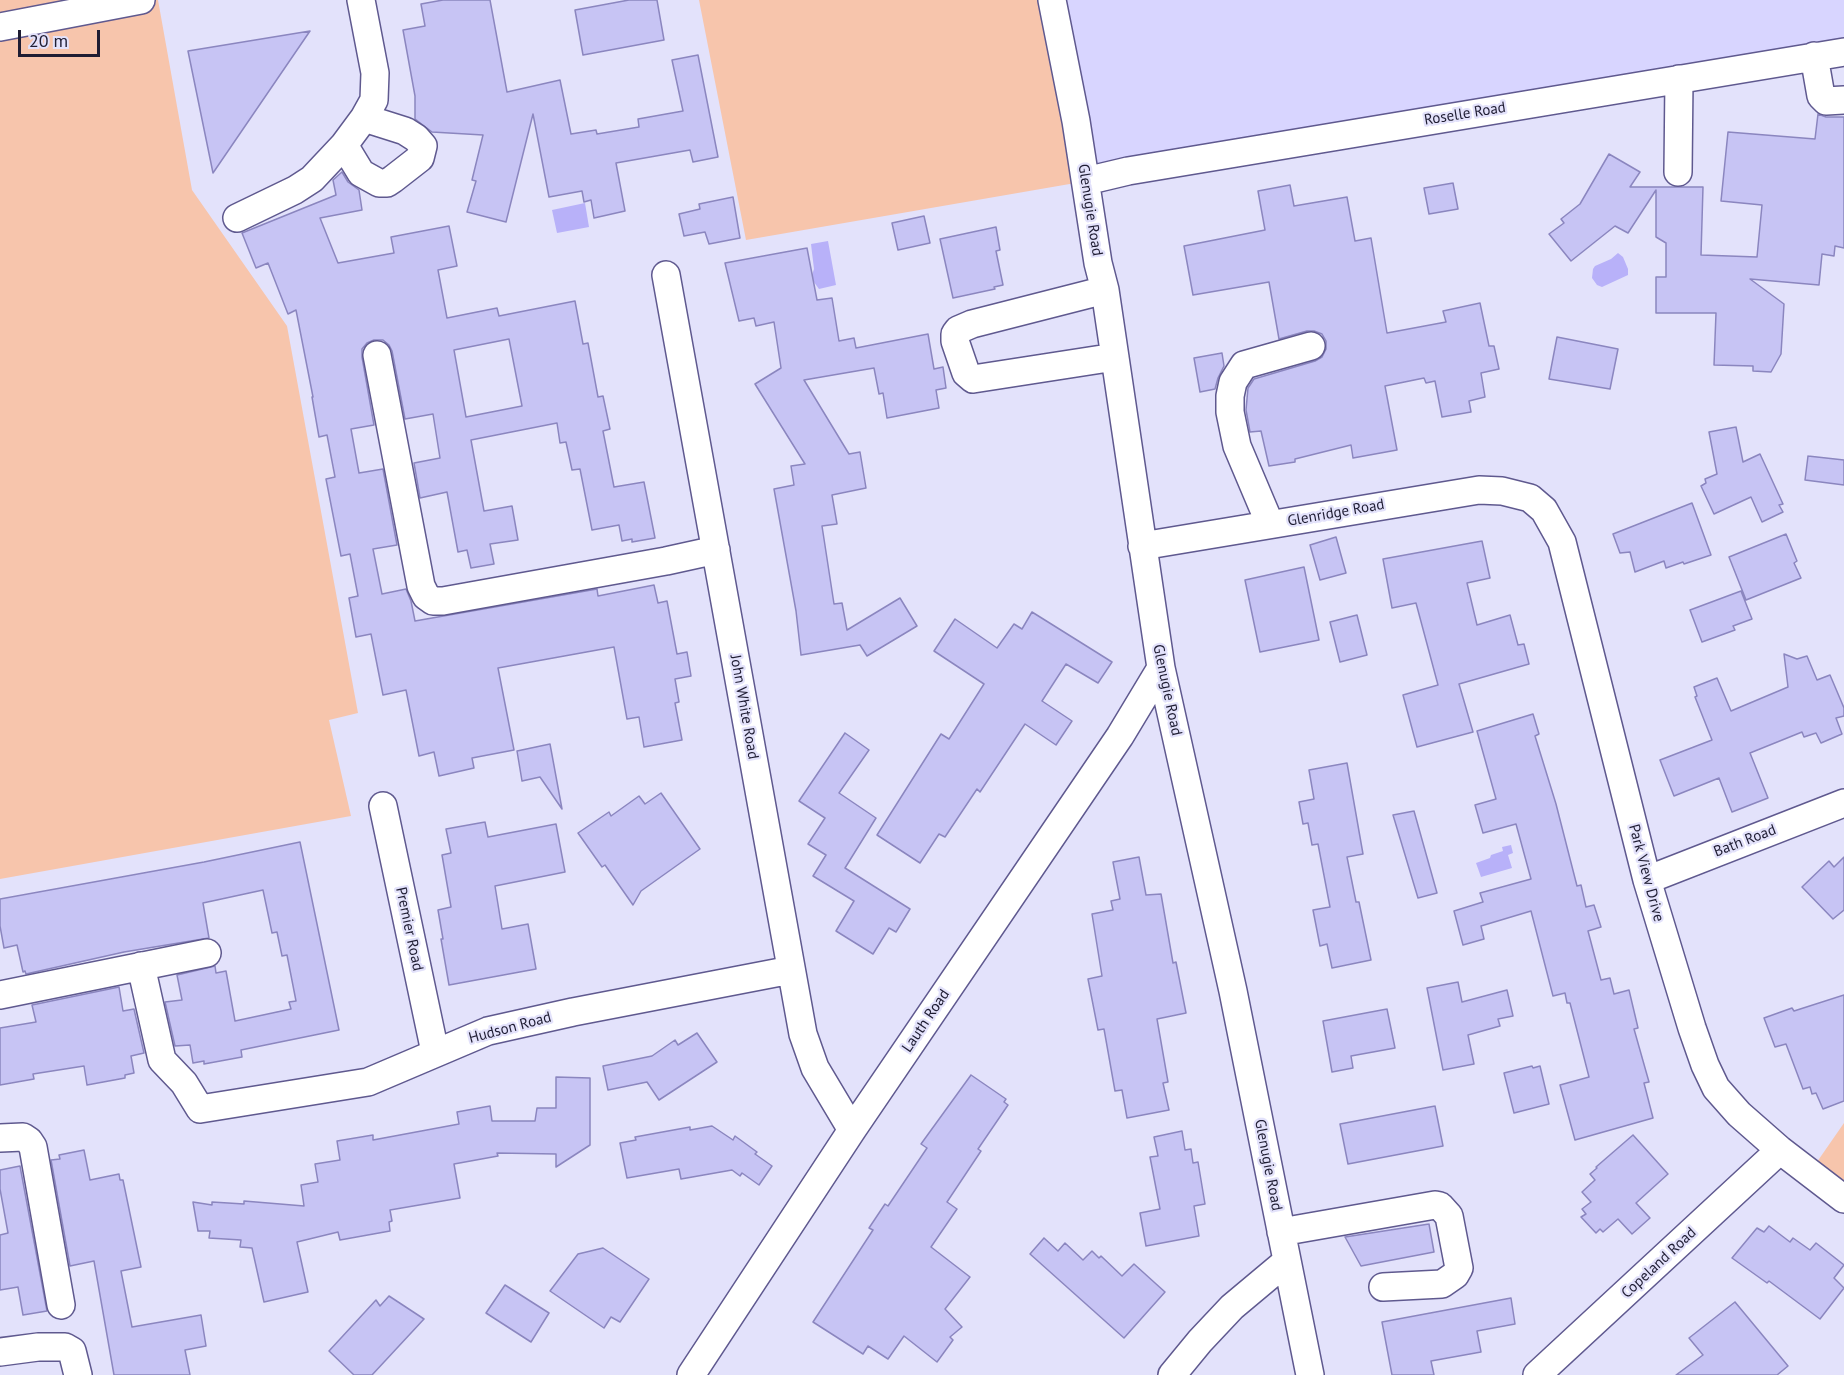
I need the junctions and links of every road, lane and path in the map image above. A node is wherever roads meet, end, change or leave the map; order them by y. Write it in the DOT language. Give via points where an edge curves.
graph roads {
  1 [pos="141,0"];
  2 [pos="361,0"];
  3 [pos="1052,0"];
  4 [pos="0,27"];
  5 [pos="1844,52"];
  6 [pos="1814,56"];
  7 [pos="1679,79"];
  8 [pos="1844,100"];
  9 [pos="364,118"];
  10 [pos="344,145"];
  11 [pos="1678,172"];
  12 [pos="1086,182"];
  13 [pos="237,218"];
  14 [pos="666,275"];
  15 [pos="1105,290"];
  16 [pos="1311,346"];
  17 [pos="377,355"];
  18 [pos="1115,357"];
  19 [pos="1530,498"];
  20 [pos="1269,524"];
  21 [pos="1142,546"];
  22 [pos="716,550"];
  23 [pos="1161,668"];
  24 [pos="1844,803"];
  25 [pos="383,806"];
  26 [pos="1647,879"];
  27 [pos="207,953"];
  28 [pos="141,966"];
  29 [pos="791,970"];
  30 [pos="0,995"];
  31 [pos="435,1052"];
  32 [pos="852,1130"];
  33 [pos="0,1138"];
  34 [pos="1780,1150"];
  35 [pos="1844,1199"];
  36 [pos="1281,1232"];
  37 [pos="1287,1261"];
  38 [pos="1383,1287"];
  39 [pos="61,1305"];
  40 [pos="0,1353"];
  41 [pos="1550,1371"];
  42 [pos="78,1375"];
  43 [pos="690,1375"];
  44 [pos="1172,1375"];
  45 [pos="1310,1375"];
  1 -- 4 [label="street"];
  2 -- 9 [label="street" via="375,73 374,100"];
  3 -- 12 [label="street, Glenugie Road"];
  5 -- 6 [label="street, Roselle Road"];
  6 -- 7 [label="street, Roselle Road"];
  6 -- 8 [label="street" via="1821,96 1826,101"];
  7 -- 11 [label="street"];
  7 -- 12 [label="street, Roselle Road" via="1128,171"];
  9 -- 10 [label="street"];
  9 -- 10 [label="street" via="416,138 423,146 420,158 387,183 379,183 361,172"];
  10 -- 13 [label="street" via="312,179"];
  12 -- 15 [label="street, Glenugie Road"];
  14 -- 22 [label="street, John White Road"];
  15 -- 18 [label="street, Glenugie Road"];
  15 -- 18 [label="street" via="972,324 958,330 955,341 966,373 973,379"];
  16 -- 20 [label="street" via="1244,364 1233,382 1230,412 1237,446"];
  17 -- 22 [label="street" via="421,586 433,601"];
  18 -- 21 [label="street, Glenugie Road"];
  19 -- 20 [label="street, Glenridge Road" via="1479,490"];
  19 -- 26 [label="street, Park View Drive" via="1544,510 1562,542"];
  20 -- 21 [label="street, Glenridge Road"];
  21 -- 23 [label="street, Glenugie Road"];
  22 -- 29 [label="street, John White Road"];
  23 -- 32 [label="street, Lauth Road" via="1120,736"];
  23 -- 36 [label="street, Glenugie Road" via="1233,991"];
  24 -- 26 [label="street, Bath Road"];
  25 -- 31 [label="street, Premier Road"];
  26 -- 34 [label="street, Park View Drive" via="1692,1028 1716,1088"];
  27 -- 28 [label="street"];
  28 -- 30 [label="street"];
  28 -- 31 [label="street, Hudson Road" via="162,1060 200,1109 368,1082"];
  29 -- 31 [label="street, Hudson Road" via="488,1031"];
  29 -- 32 [label="street, John White Road" via="803,1034 815,1068"];
  32 -- 43 [label="street, Lauth Road"];
  33 -- 39 [label="street" via="23,1137 33,1147"];
  34 -- 35 [label="street, Park View Drive"];
  34 -- 41 [label="street, Copeland Road"];
  36 -- 37 [label="street, Glenugie Road"];
  36 -- 38 [label="street" via="1440,1206 1449,1216 1459,1268 1455,1275 1442,1284"];
  37 -- 44 [label="street" via="1232,1307"];
  37 -- 45 [label="street, Glenugie Road"];
  40 -- 42 [label="street" via="65,1347 72,1351"];
}
